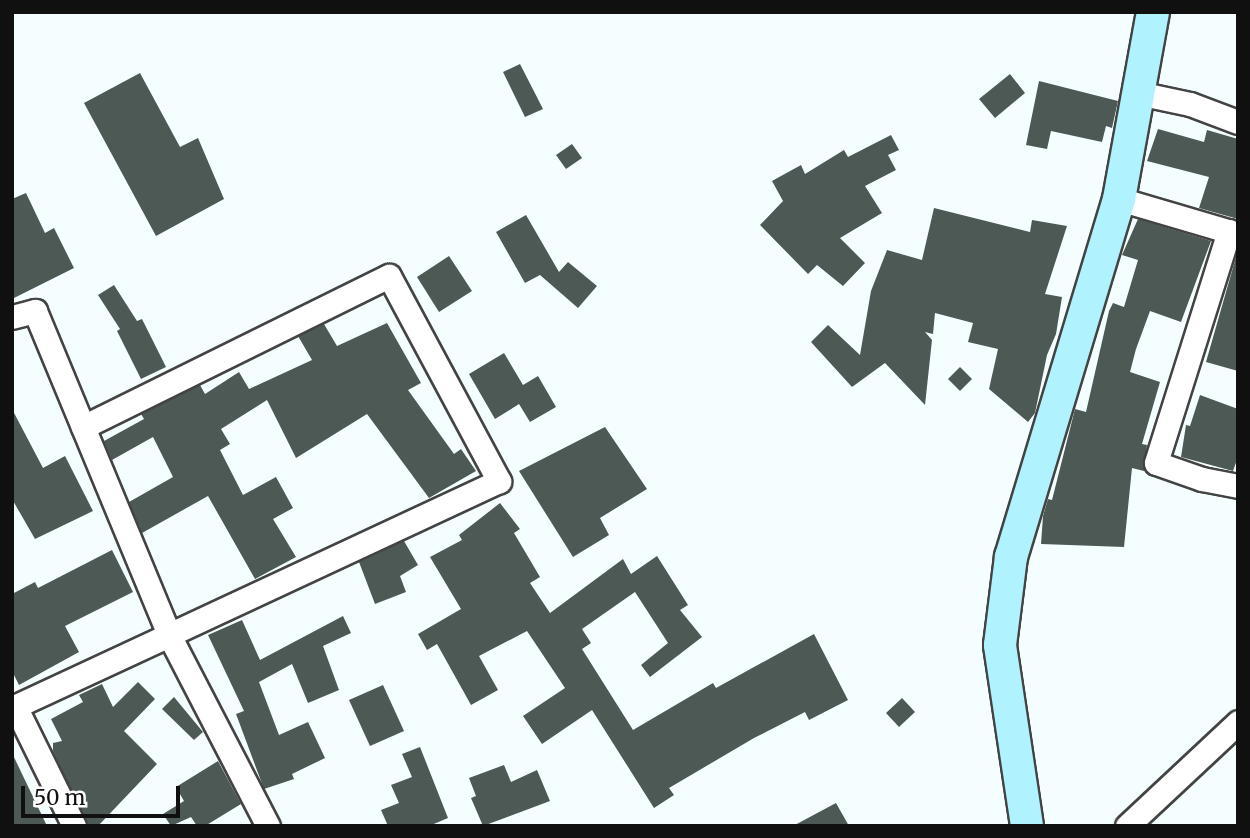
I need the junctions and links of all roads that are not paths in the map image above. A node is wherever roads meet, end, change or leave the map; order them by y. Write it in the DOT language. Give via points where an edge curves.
graph roads {
  1 [pos="1153,12"];
  2 [pos="1139,93"];
  3 [pos="1238,122"];
  4 [pos="1119,199"];
  5 [pos="1233,233"];
  6 [pos="12,317"];
  7 [pos="83,427"];
  8 [pos="1238,486"];
  9 [pos="169,635"];
  10 [pos="14,707"];
  11 [pos="1238,722"];
  12 [pos="74,826"];
  13 [pos="268,826"];
  14 [pos="1027,826"];
  15 [pos="1127,826"];
  1 -- 2 [label="main road"];
  2 -- 3 [label="street" via="1191,104"];
  2 -- 4 [label="main road"];
  4 -- 5 [label="street"];
  4 -- 14 [label="main road" via="1011,557 1000,645"];
  5 -- 8 [label="street" via="1156,463"];
  6 -- 7 [label="street" via="35,311"];
  7 -- 9 [label="street"];
  7 -- 9 [label="street" via="388,276 499,481"];
  9 -- 10 [label="street"];
  9 -- 13 [label="street"];
  10 -- 12 [label="street"];
  11 -- 15 [label="street"];
}
